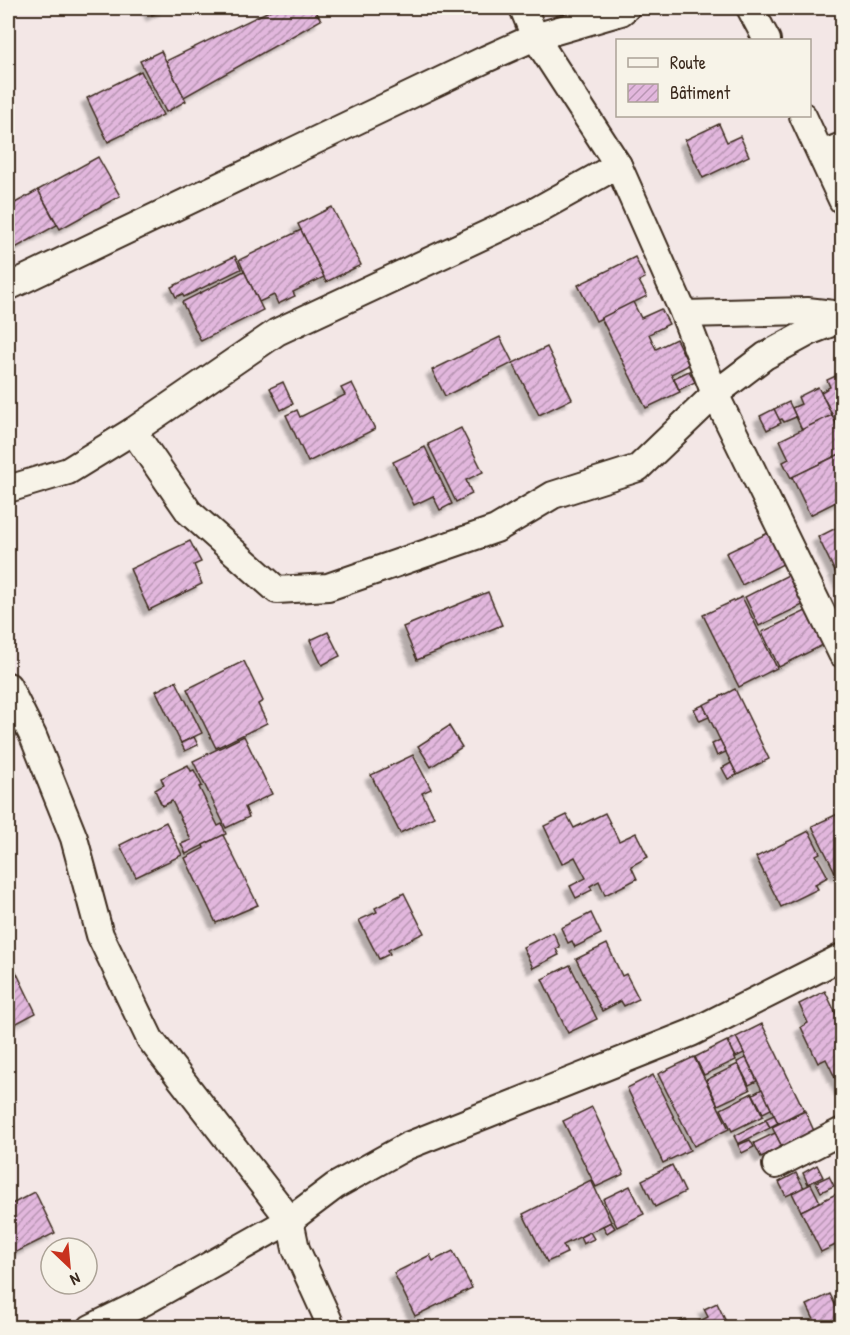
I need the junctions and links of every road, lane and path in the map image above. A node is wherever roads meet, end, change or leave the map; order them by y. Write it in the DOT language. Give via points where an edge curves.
graph roads {
  1 [pos="523,8"];
  2 [pos="626,8"];
  3 [pos="750,8"];
  4 [pos="535,37"];
  5 [pos="766,39"];
  6 [pos="804,117"];
  7 [pos="832,150"];
  8 [pos="618,165"];
  9 [pos="843,200"];
  10 [pos="8,287"];
  11 [pos="684,314"];
  12 [pos="843,317"];
  13 [pos="715,394"];
  14 [pos="133,431"];
  15 [pos="8,489"];
  16 [pos="843,654"];
  17 [pos="8,686"];
  18 [pos="843,957"];
  19 [pos="843,1131"];
  20 [pos="776,1165"];
  21 [pos="290,1220"];
  22 [pos="92,1328"];
  23 [pos="332,1328"];
  1 -- 4 [label="street"];
  2 -- 4 [label="street"];
  3 -- 5 [label="street"];
  4 -- 8 [label="street"];
  4 -- 10 [label="street"];
  6 -- 7 [label="street"];
  7 -- 9 [label="street"];
  8 -- 11 [label="street"];
  8 -- 14 [label="street" via="532,213 278,333"];
  11 -- 12 [label="street" via="807,311"];
  11 -- 13 [label="street"];
  12 -- 13 [label="street" via="765,356"];
  13 -- 14 [label="street" via="638,468 553,495 496,529 328,587 277,590 189,512"];
  13 -- 16 [label="street"];
  14 -- 15 [label="street" via="68,471"];
  17 -- 21 [label="street" via="33,736 74,838 100,935 150,1039"];
  18 -- 21 [label="street" via="691,1033 407,1146 335,1186"];
  19 -- 20 [label="street"];
  21 -- 22 [label="street" via="146,1302"];
  21 -- 23 [label="street" via="296,1249"];
}
